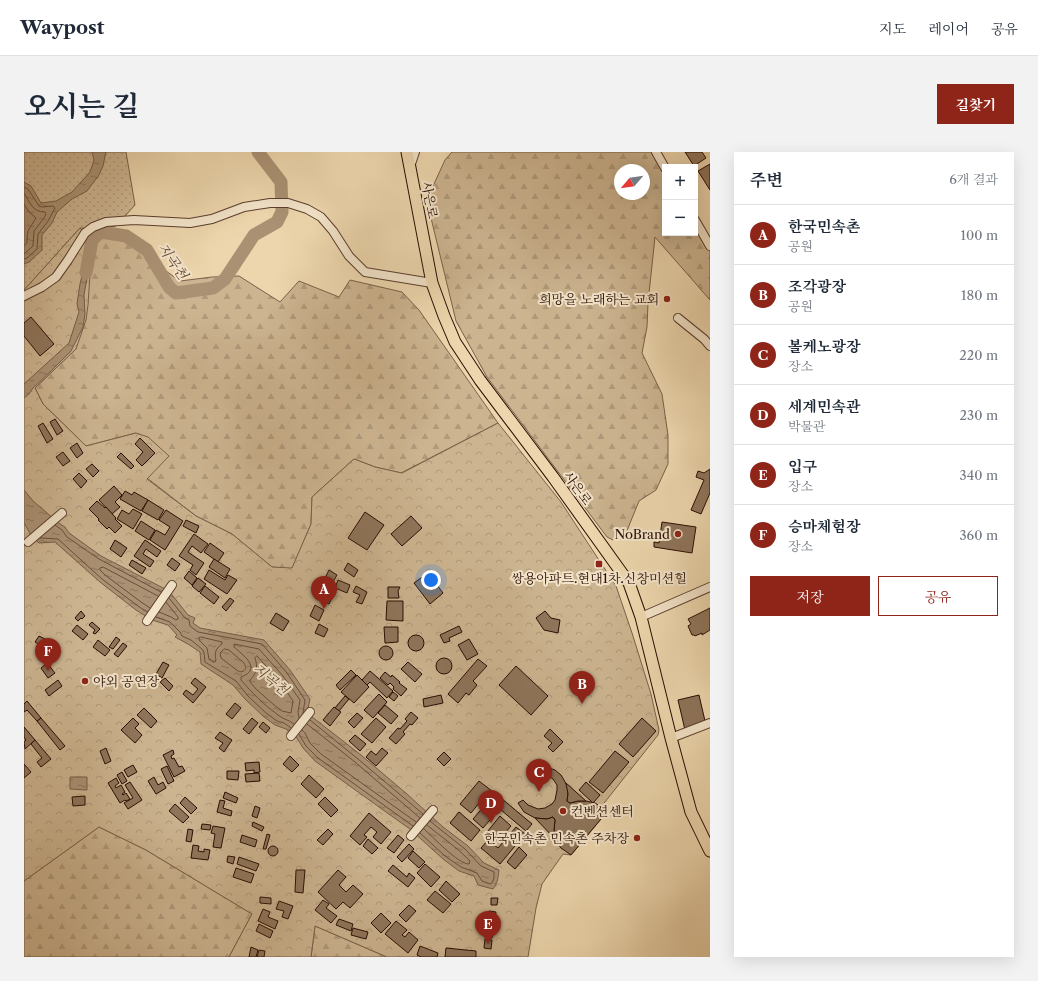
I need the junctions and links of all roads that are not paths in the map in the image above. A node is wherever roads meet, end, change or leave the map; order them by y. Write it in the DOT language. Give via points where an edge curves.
graph roads {
  1 [pos="406,152"];
  2 [pos="415,152"];
  3 [pos="656,152"];
  4 [pos="663,164"];
  5 [pos="410,168"];
  6 [pos="698,225"];
  7 [pos="710,246"];
  8 [pos="432,283"];
  9 [pos="24,296"];
  10 [pos="678,318"];
  11 [pos="710,346"];
  12 [pos="62,513"];
  13 [pos="28,542"];
  14 [pos="172,585"];
  15 [pos="710,587"];
  16 [pos="641,617"];
  17 [pos="147,621"];
  18 [pos="310,712"];
  19 [pos="710,723"];
  20 [pos="291,736"];
  21 [pos="671,738"];
  22 [pos="433,810"];
  23 [pos="411,836"];
  24 [pos="710,851"];
  1 -- 5 [label="main road, 사은로"];
  2 -- 5 [label="street"];
  3 -- 4 [label="street"];
  5 -- 8 [label="main road, 사은로"];
  6 -- 7 [label="street"];
  8 -- 9 [label="street" via="365,272 349,256 333,231 320,217 307,209 288,203 270,203 190,223 134,220 106,222 93,226 85,233 56,277"];
  8 -- 16 [label="main road, 사은로" via="455,342 629,583"];
  10 -- 11 [label="street" via="704,338"];
  12 -- 13 [label="street"];
  14 -- 17 [label="street"];
  15 -- 16 [label="street"];
  16 -- 21 [label="main road, 사은로"];
  18 -- 20 [label="street"];
  19 -- 21 [label="street"];
  21 -- 24 [label="main road, 사은로" via="691,812"];
  22 -- 23 [label="street"];
}
